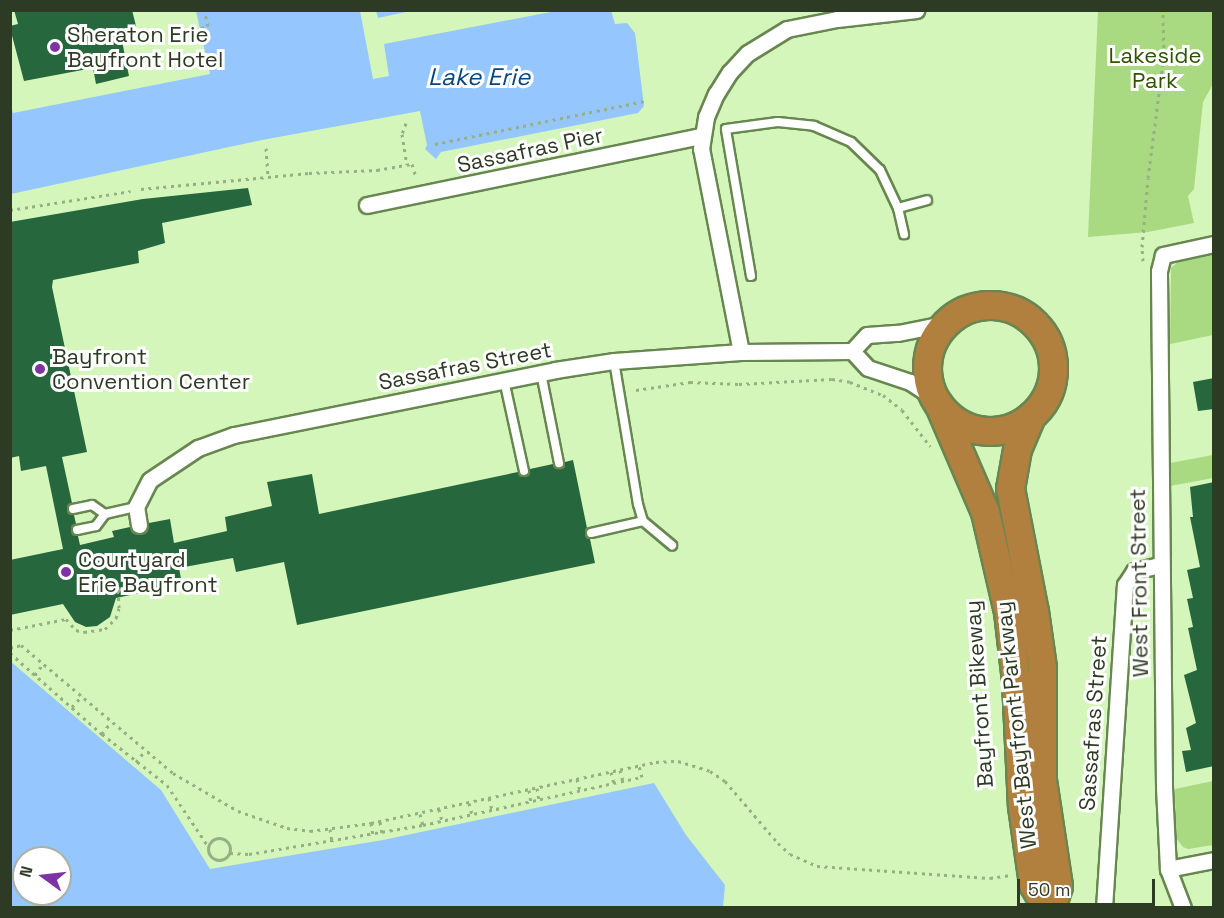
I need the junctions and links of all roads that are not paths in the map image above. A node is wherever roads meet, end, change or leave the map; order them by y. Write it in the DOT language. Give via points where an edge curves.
graph roads {
  1 [pos="916,10"];
  2 [pos="702,136"];
  3 [pos="927,200"];
  4 [pos="368,205"];
  5 [pos="898,207"];
  6 [pos="904,234"];
  7 [pos="1214,244"];
  8 [pos="752,276"];
  9 [pos="944,324"];
  10 [pos="852,351"];
  11 [pos="741,352"];
  12 [pos="614,361"];
  13 [pos="541,373"];
  14 [pos="504,380"];
  15 [pos="937,401"];
  16 [pos="1031,416"];
  17 [pos="559,463"];
  18 [pos="524,471"];
  19 [pos="136,507"];
  20 [pos="73,509"];
  21 [pos="105,514"];
  22 [pos="643,521"];
  23 [pos="139,525"];
  24 [pos="77,530"];
  25 [pos="591,533"];
  26 [pos="672,545"];
  27 [pos="1160,565"];
  28 [pos="1214,860"];
  29 [pos="1168,868"];
  30 [pos="1049,908"];
  31 [pos="1104,908"];
  32 [pos="1183,908"];
  1 -- 2 [label="street" via="814,22 768,39 730,72 716,94"];
  2 -- 4 [label="street, Sassafras Pier"];
  2 -- 11 [label="street" via="702,164"];
  3 -- 5 [label="lane"];
  5 -- 6 [label="lane"];
  5 -- 8 [label="lane" via="880,170 851,142 814,126 778,123 726,129"];
  7 -- 27 [label="street, West Front Street" via="1162,255 1158,289"];
  9 -- 10 [label="street" via="867,336"];
  9 -- 15 [label="highway" via="928,355 927,372"];
  9 -- 16 [label="highway" via="958,313 991,304 1008,307 1036,324 1052,354 1053,371 1046,396"];
  10 -- 11 [label="street, Sassafras Street"];
  10 -- 15 [label="street" via="868,368 910,382"];
  11 -- 12 [label="street, Sassafras Street"];
  12 -- 13 [label="street, Sassafras Street"];
  12 -- 22 [label="lane"];
  13 -- 14 [label="street, Sassafras Street"];
  13 -- 17 [label="lane"];
  14 -- 18 [label="lane"];
  14 -- 19 [label="street, Sassafras Street" via="220,439 198,448 150,480"];
  15 -- 16 [label="highway" via="951,417 983,430 1000,430"];
  15 -- 30 [label="highway, West Bayfront Parkway" via="985,512 1008,612 1016,681 1022,806 1033,884"];
  16 -- 30 [label="highway, West Bayfront Parkway" via="1017,449 1010,488 1042,668 1042,780 1058,886"];
  19 -- 21 [label="lane"];
  19 -- 23 [label="street"];
  20 -- 21 [label="lane" via="92,505"];
  21 -- 24 [label="lane" via="96,526"];
  22 -- 25 [label="lane"];
  22 -- 26 [label="lane"];
  27 -- 29 [label="street, West Front Street"];
  27 -- 31 [label="street, Sassafras Street" via="1134,571 1125,585"];
  28 -- 29 [label="street"];
  29 -- 32 [label="street, West Front Street"];
}
